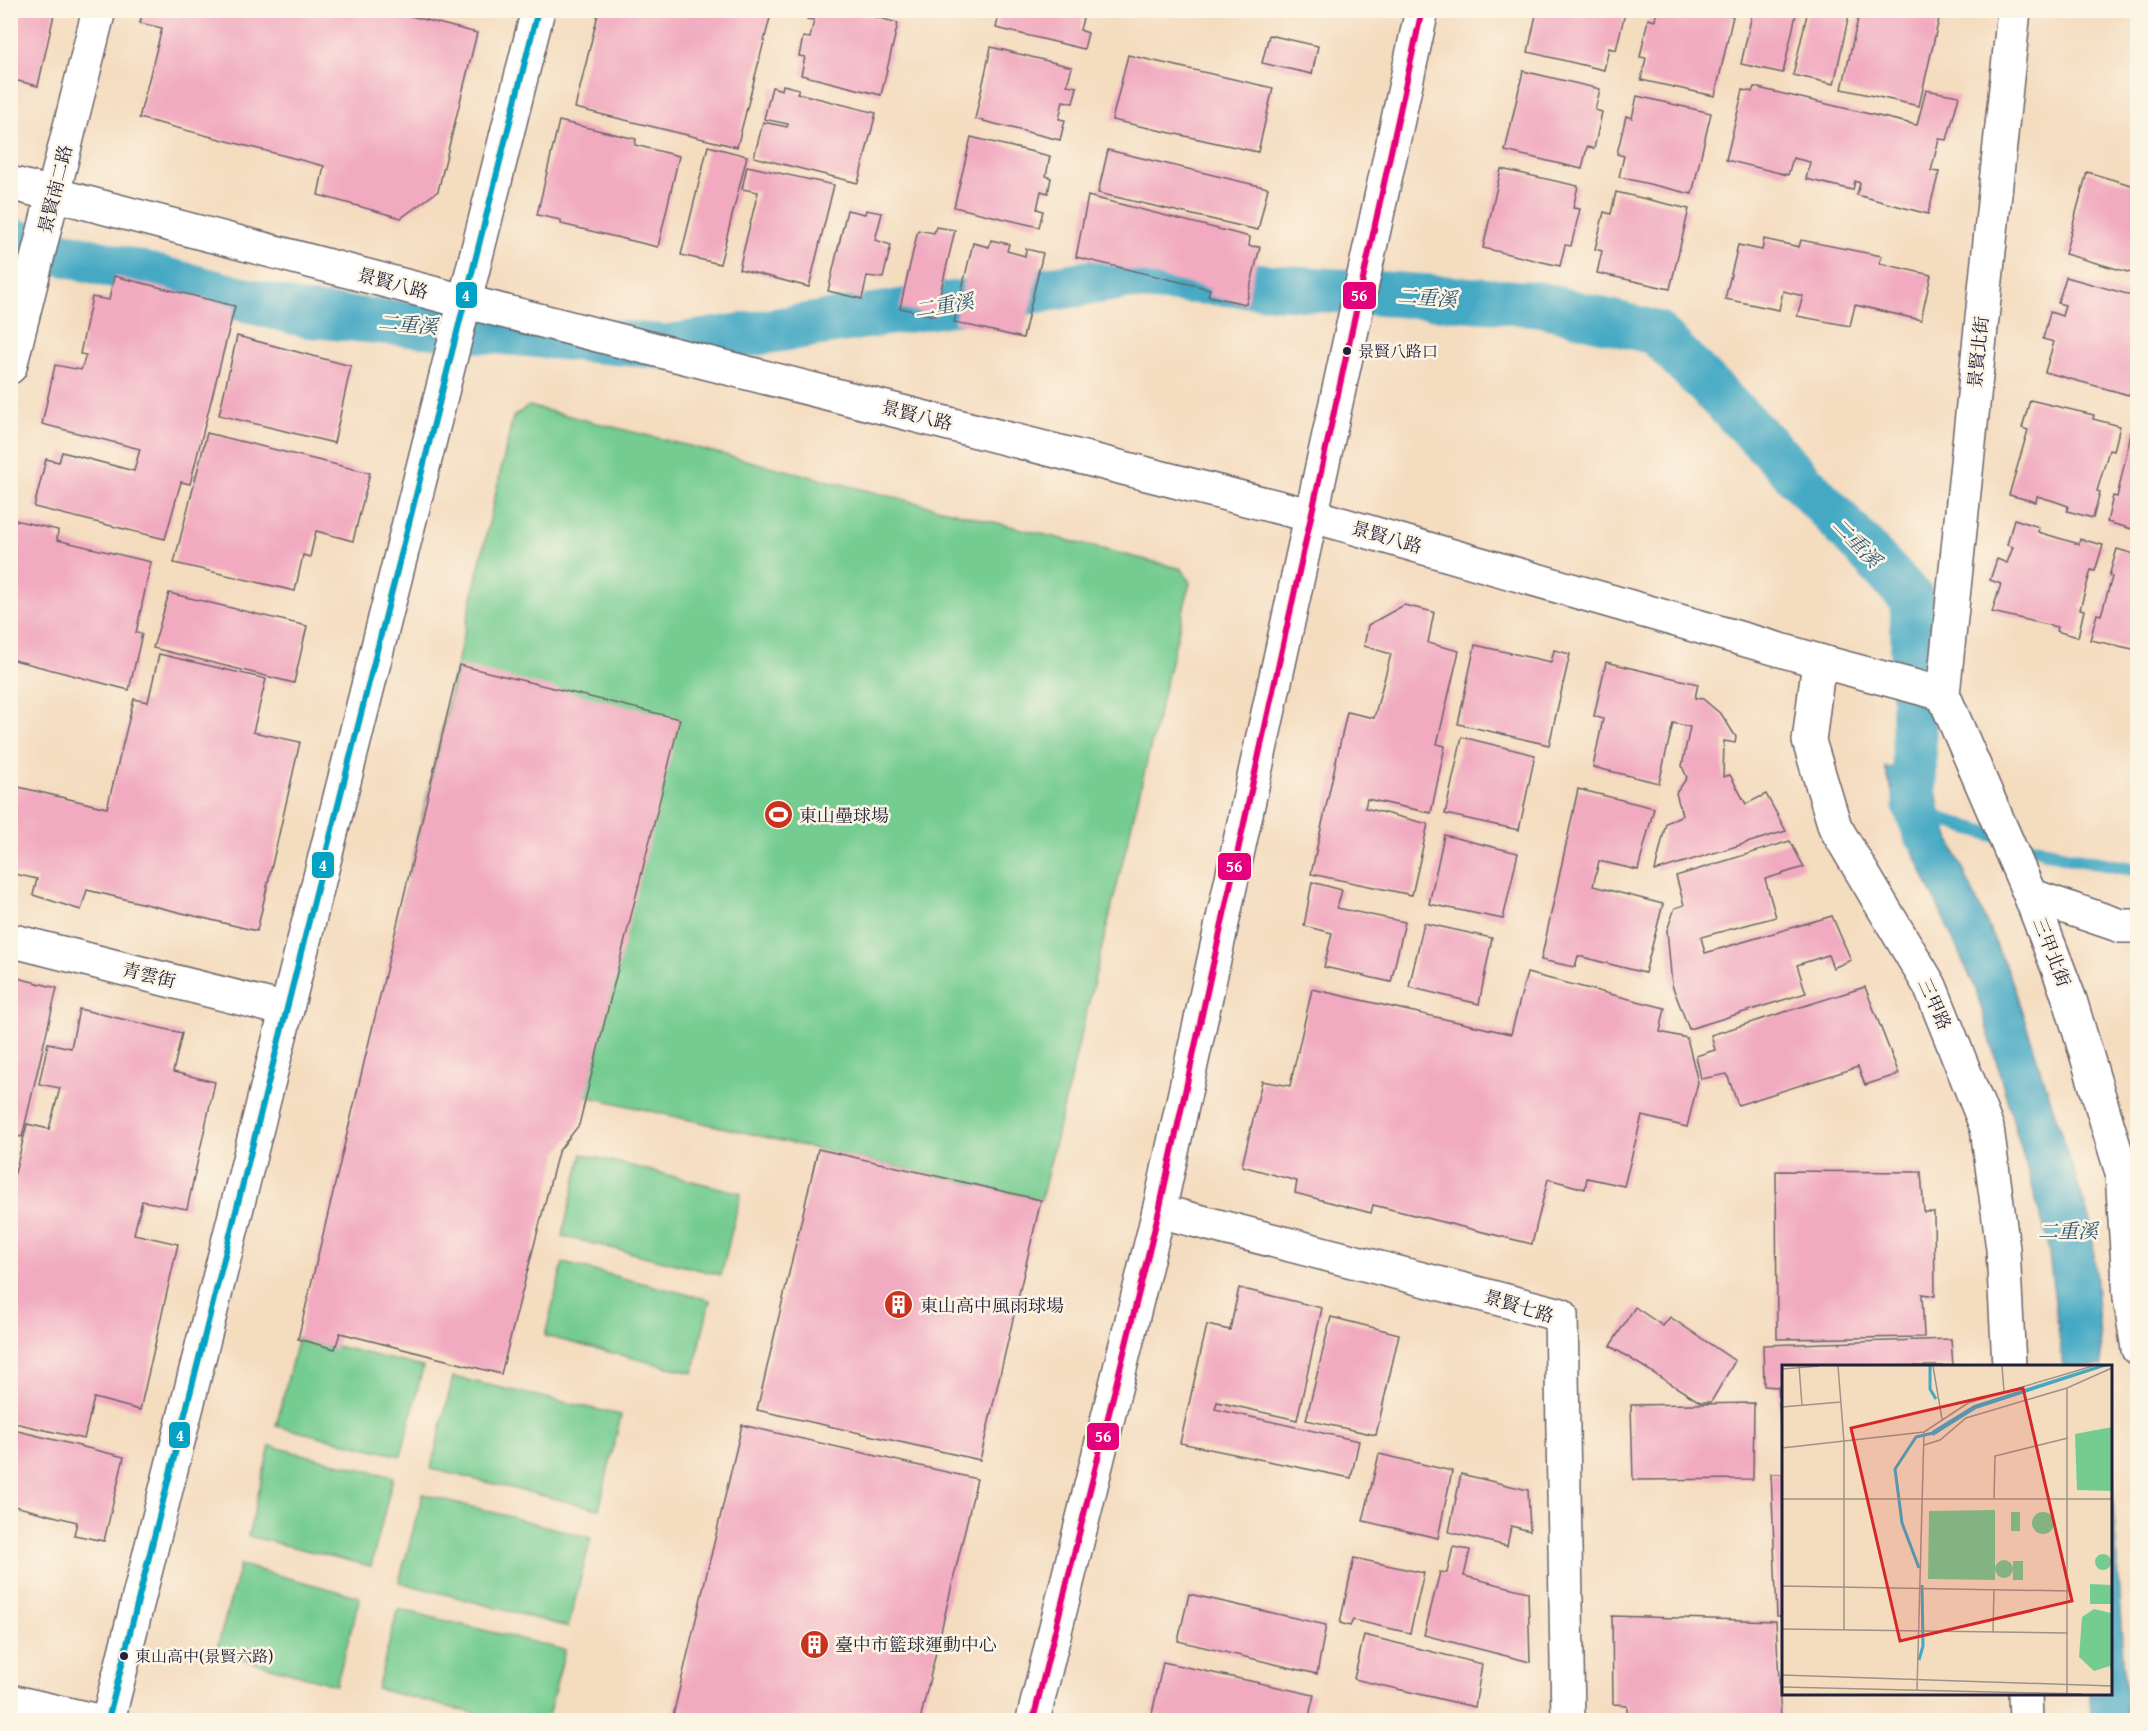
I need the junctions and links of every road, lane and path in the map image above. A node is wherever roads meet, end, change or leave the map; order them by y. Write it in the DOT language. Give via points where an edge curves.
graph roads {
  1 [pos="99,10"];
  2 [pos="538,10"];
  3 [pos="1422,10"];
  4 [pos="2014,10"];
  5 [pos="10,183"];
  6 [pos="54,194"];
  7 [pos="467,302"];
  8 [pos="10,368"];
  9 [pos="1313,516"];
  10 [pos="1819,661"];
  11 [pos="1942,694"];
  12 [pos="2030,895"];
  13 [pos="2138,926"];
  14 [pos="10,940"];
  15 [pos="287,1010"];
  16 [pos="1159,1211"];
  17 [pos="2138,1349"];
  18 [pos="2009,1365"];
  19 [pos="2025,1695"];
  20 [pos="10,1701"];
  21 [pos="94,1720"];
  22 [pos="108,1720"];
  23 [pos="1032,1720"];
  24 [pos="1568,1720"];
  25 [pos="2026,1720"];
  1 -- 6 [label="street, 景賢南二路"];
  2 -- 7 [label="street"];
  3 -- 9 [label="street"];
  4 -- 11 [label="street, 景賢北街"];
  5 -- 6 [label="street, 景賢八路"];
  6 -- 7 [label="street, 景賢八路"];
  6 -- 8 [label="street, 景賢南二路"];
  7 -- 9 [label="street, 景賢八路"];
  7 -- 15 [label="street"];
  9 -- 10 [label="street, 景賢八路"];
  9 -- 16 [label="street"];
  10 -- 11 [label="street"];
  10 -- 18 [label="street, 三甲路" via="1809,741 1835,827 1930,986 1987,1128 2003,1249"];
  11 -- 12 [label="street, 三甲北街"];
  12 -- 13 [label="street" via="2121,926"];
  12 -- 17 [label="street, 三甲北街" via="2070,1000 2122,1173 2130,1298"];
  14 -- 15 [label="street, 青雲街"];
  15 -- 22 [label="street"];
  16 -- 23 [label="street"];
  16 -- 24 [label="street, 景賢七路" via="1561,1315"];
  19 -- 25 [label="street"];
  20 -- 21 [label="street"];
}
